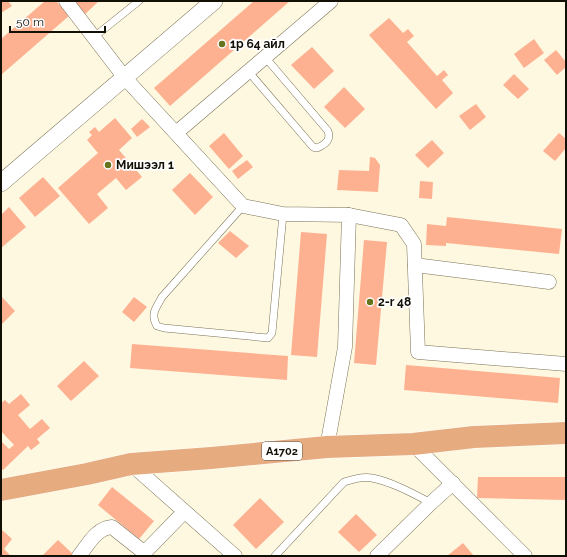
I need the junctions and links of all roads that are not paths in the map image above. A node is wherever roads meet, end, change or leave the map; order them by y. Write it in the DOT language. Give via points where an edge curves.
graph roads {
  1 [pos="66,1"];
  2 [pos="139,1"];
  3 [pos="214,1"];
  4 [pos="328,2"];
  5 [pos="94,37"];
  6 [pos="266,57"];
  7 [pos="248,71"];
  8 [pos="125,78"];
  9 [pos="176,133"];
  10 [pos="3,178"];
  11 [pos="243,206"];
  12 [pos="283,214"];
  13 [pos="349,216"];
  14 [pos="415,265"];
  15 [pos="549,282"];
  16 [pos="566,364"];
  17 [pos="566,433"];
  18 [pos="413,444"];
  19 [pos="327,447"];
  20 [pos="131,464"];
  21 [pos="452,483"];
  22 [pos="1,490"];
  23 [pos="431,503"];
  24 [pos="184,512"];
  25 [pos="79,556"];
  26 [pos="235,556"];
  27 [pos="275,556"];
  28 [pos="377,556"];
  29 [pos="525,556"];
  1 -- 5 [label="street"];
  2 -- 5 [label="lane"];
  3 -- 8 [label="street"];
  4 -- 6 [label="street"];
  5 -- 8 [label="street"];
  6 -- 7 [label="street"];
  6 -- 7 [label="lane" via="328,131 330,136 324,145 313,147"];
  7 -- 9 [label="street"];
  8 -- 9 [label="street"];
  8 -- 10 [label="street"];
  9 -- 11 [label="street"];
  11 -- 12 [label="street"];
  11 -- 12 [label="lane" via="162,297 154,313 157,326 268,338 272,333"];
  12 -- 13 [label="street"];
  13 -- 14 [label="street" via="402,225 414,244"];
  13 -- 19 [label="street" via="345,347"];
  14 -- 15 [label="street"];
  14 -- 16 [label="street" via="418,352"];
  17 -- 18 [label="highway, A1702" via="474,437"];
  18 -- 19 [label="highway, A1702"];
  18 -- 21 [label="street"];
  19 -- 20 [label="highway, A1702"];
  20 -- 22 [label="highway, A1702"];
  20 -- 24 [label="street"];
  21 -- 23 [label="street"];
  21 -- 29 [label="street"];
  23 -- 27 [label="lane" via="410,492 371,478 344,482"];
  23 -- 28 [label="street"];
  24 -- 25 [label="street" via="147,550 141,550 112,527 105,527"];
  24 -- 26 [label="street"];
}
